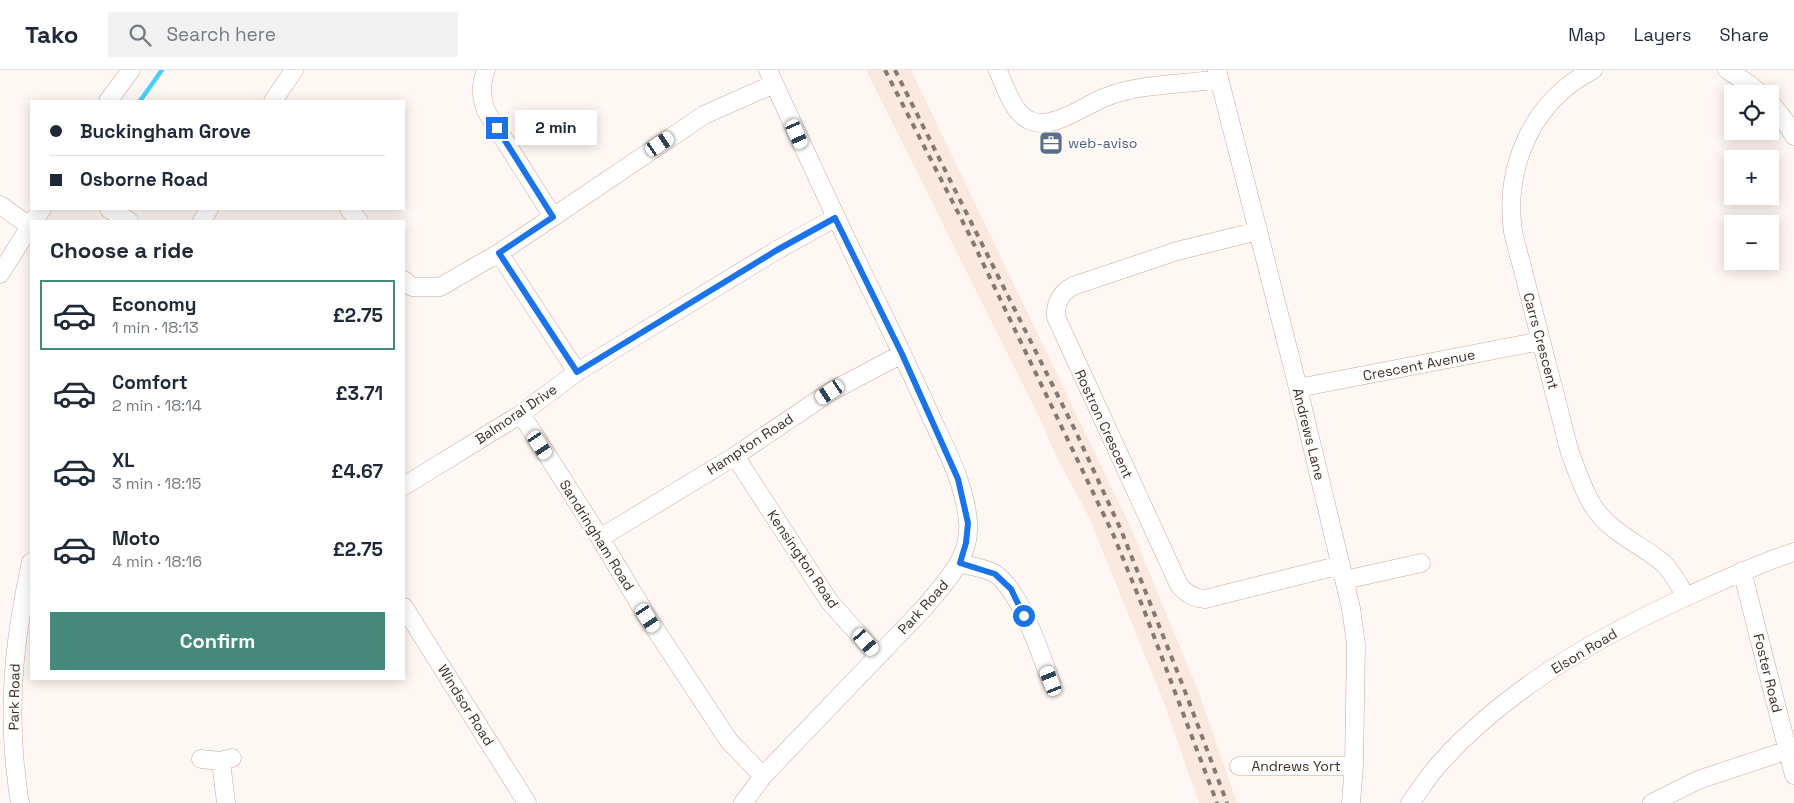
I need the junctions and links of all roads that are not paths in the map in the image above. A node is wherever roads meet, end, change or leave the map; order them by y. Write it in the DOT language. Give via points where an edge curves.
graph roads {
  1 [pos="130,70"];
  2 [pos="294,70"];
  3 [pos="486,70"];
  4 [pos="1593,70"];
  5 [pos="1727,70"];
  6 [pos="998,71"];
  7 [pos="1218,74"];
  8 [pos="771,77"];
  9 [pos="1750,85"];
  10 [pos="109,100"];
  11 [pos="274,100"];
  12 [pos="1779,113"];
  13 [pos="1794,136"];
  14 [pos="0,205"];
  15 [pos="111,210"];
  16 [pos="350,210"];
  17 [pos="553,217"];
  18 [pos="835,218"];
  19 [pos="127,220"];
  20 [pos="358,220"];
  21 [pos="30,223"];
  22 [pos="30,227"];
  23 [pos="1258,231"];
  24 [pos="499,253"];
  25 [pos="0,274"];
  26 [pos="405,281"];
  27 [pos="1541,341"];
  28 [pos="902,354"];
  29 [pos="577,372"];
  30 [pos="1298,388"];
  31 [pos="520,414"];
  32 [pos="735,456"];
  33 [pos="405,485"];
  34 [pos="600,538"];
  35 [pos="1794,552"];
  36 [pos="960,563"];
  37 [pos="1421,563"];
  38 [pos="30,567"];
  39 [pos="1742,571"];
  40 [pos="1343,572"];
  41 [pos="1686,597"];
  42 [pos="405,609"];
  43 [pos="878,656"];
  44 [pos="1051,681"];
  45 [pos="1791,749"];
  46 [pos="201,759"];
  47 [pos="1239,766"];
  48 [pos="1354,766"];
  49 [pos="1794,775"];
  50 [pos="763,776"];
  51 [pos="20,803"];
  52 [pos="226,803"];
  53 [pos="528,803"];
  54 [pos="743,803"];
  55 [pos="1351,803"];
  56 [pos="1410,803"];
  57 [pos="1652,803"];
  1 -- 10 [label="street"];
  2 -- 11 [label="street"];
  3 -- 17 [label="street" via="481,83 486,112"];
  4 -- 27 [label="street, Carrs Crescent" via="1568,86 1542,113 1528,134 1515,170 1511,201 1513,232"];
  5 -- 9 [label="street"];
  6 -- 7 [label="street" via="1018,112 1031,121 1046,124 1120,92"];
  7 -- 23 [label="street, Andrews Lane"];
  8 -- 17 [label="street" via="704,115"];
  8 -- 18 [label="street, Park Road"];
  12 -- 13 [label="street"];
  14 -- 21 [label="street"];
  15 -- 19 [label="street"];
  16 -- 20 [label="street"];
  17 -- 24 [label="street"];
  18 -- 28 [label="street, Park Road"];
  18 -- 29 [label="street, Balmoral Drive"];
  22 -- 25 [label="street"];
  23 -- 30 [label="street, Andrews Lane"];
  23 -- 40 [label="street, Rostron Crescent" via="1177,251 1073,286 1059,298 1056,317 1184,591 1197,598 1213,598"];
  24 -- 26 [label="street" via="440,288 412,287"];
  24 -- 29 [label="street"];
  27 -- 30 [label="street, Crescent Avenue"];
  27 -- 41 [label="street, Carrs Crescent" via="1570,454 1582,485 1598,512 1616,531 1662,563"];
  28 -- 32 [label="street, Hampton Road" via="830,392"];
  28 -- 36 [label="street, Park Road" via="958,479 968,523"];
  29 -- 31 [label="street, Balmoral Drive"];
  30 -- 40 [label="street, Andrews Lane"];
  31 -- 33 [label="street, Balmoral Drive"];
  31 -- 34 [label="street, Sandringham Road"];
  32 -- 34 [label="street, Hampton Road"];
  32 -- 43 [label="street, Kensington Road" via="829,601"];
  34 -- 50 [label="street, Sandringham Road" via="648,618 730,741"];
  35 -- 39 [label="street, Elson Road"];
  36 -- 43 [label="street, Park Road" via="925,607"];
  36 -- 44 [label="street" via="995,574 1011,589"];
  37 -- 40 [label="street, Rostron Crescent"];
  38 -- 51 [label="street, Park Road" via="15,646 13,683 13,747"];
  39 -- 41 [label="street, Elson Road"];
  39 -- 45 [label="street, Foster Road"];
  40 -- 48 [label="street, Andrews Lane" via="1356,644"];
  41 -- 56 [label="street, Elson Road" via="1601,640 1502,704 1438,765"];
  42 -- 53 [label="street, Windsor Road"];
  43 -- 50 [label="street, Park Road"];
  45 -- 49 [label="street, Foster Road"];
  45 -- 57 [label="street" via="1698,780"];
  46 -- 52 [label="street" via="227,759"];
  47 -- 48 [label="street, Andrews Yort"];
  48 -- 55 [label="street, Andrews Lane"];
  50 -- 54 [label="street, Park Road"];
}
